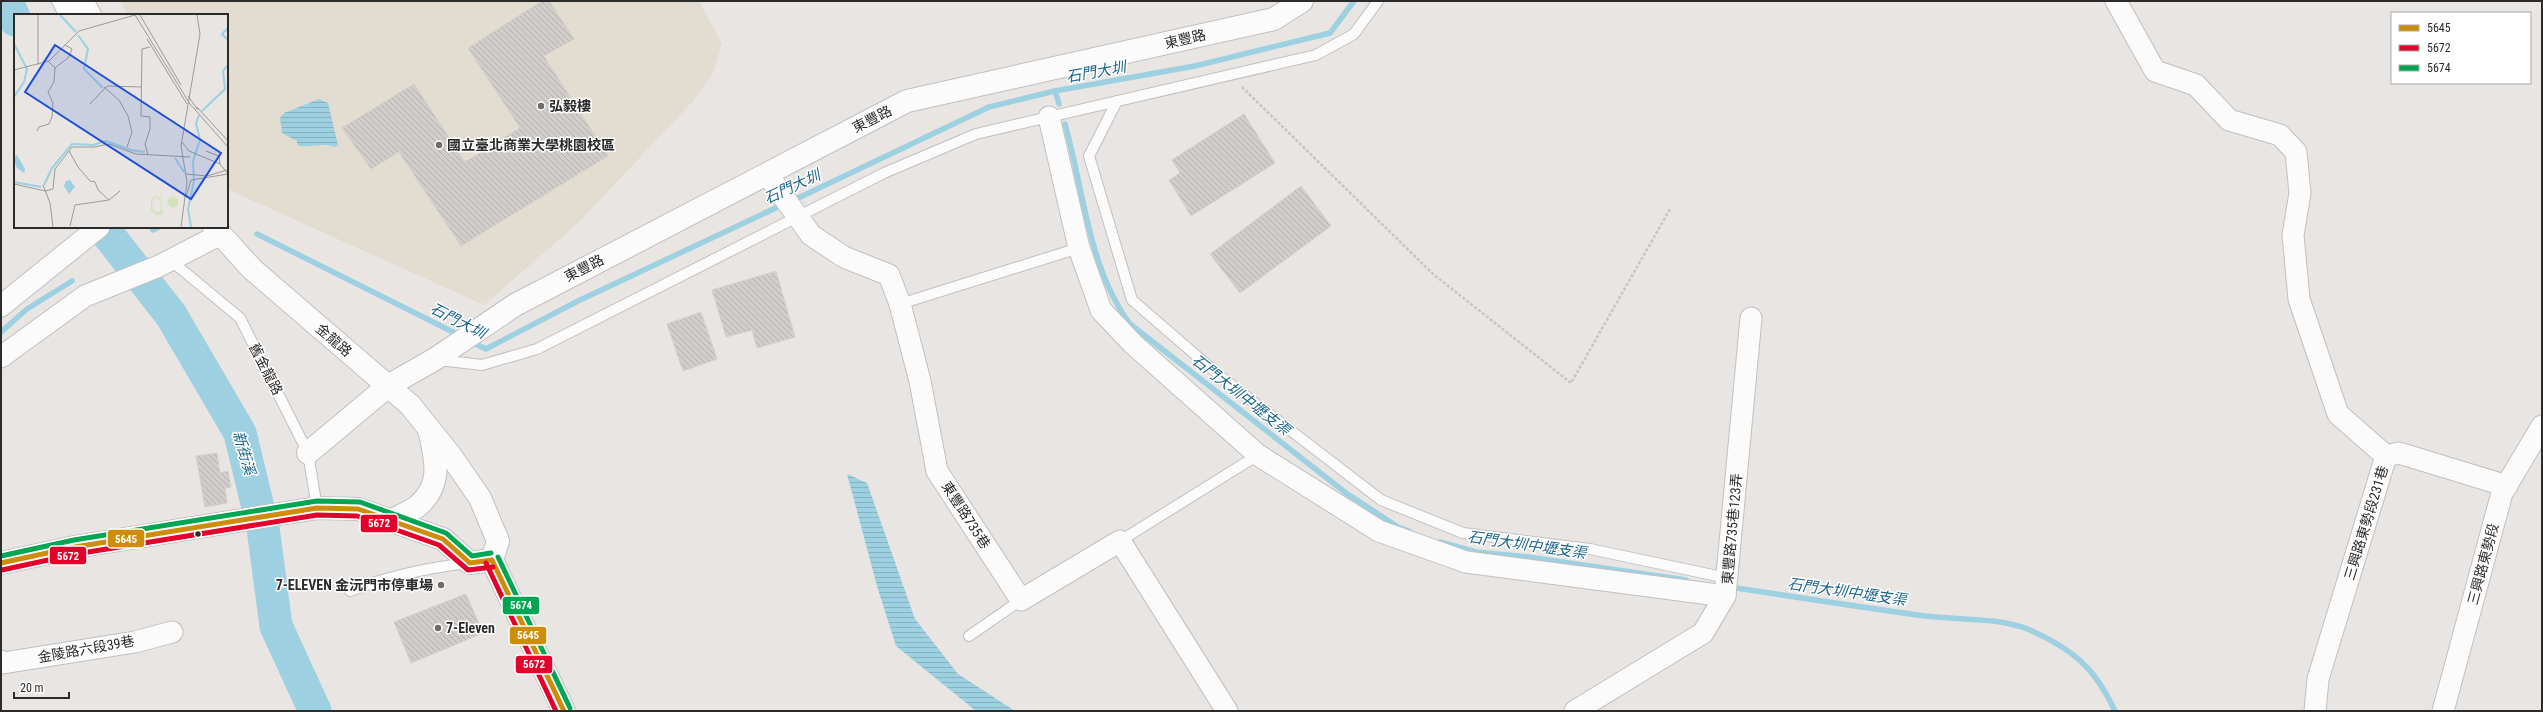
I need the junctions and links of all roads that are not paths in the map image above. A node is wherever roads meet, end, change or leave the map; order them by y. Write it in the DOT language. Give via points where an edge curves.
graph roads {
  1 [pos="57,1"];
  2 [pos="70,1"];
  3 [pos="82,1"];
  4 [pos="1302,1"];
  5 [pos="1378,1"];
  6 [pos="2116,1"];
  7 [pos="64,14"];
  8 [pos="70,14"];
  9 [pos="89,14"];
  10 [pos="1117,101"];
  11 [pos="1049,117"];
  12 [pos="767,174"];
  13 [pos="790,207"];
  14 [pos="98,228"];
  15 [pos="218,231"];
  16 [pos="1079,248"];
  17 [pos="164,262"];
  18 [pos="900,304"];
  19 [pos="1,306"];
  20 [pos="1750,318"];
  21 [pos="441,355"];
  22 [pos="1,357"];
  23 [pos="388,386"];
  24 [pos="2542,426"];
  25 [pos="429,429"];
  26 [pos="308,453"];
  27 [pos="1258,455"];
  28 [pos="2386,456"];
  29 [pos="2507,486"];
  30 [pos="317,508"];
  31 [pos="391,521"];
  32 [pos="1120,541"];
  33 [pos="492,560"];
  34 [pos="1,563"];
  35 [pos="470,563"];
  36 [pos="1726,587"];
  37 [pos="350,591"];
  38 [pos="1021,600"];
  39 [pos="172,632"];
  40 [pos="969,636"];
  41 [pos="1,661"];
  42 [pos="564,711"];
  43 [pos="1227,711"];
  44 [pos="1575,711"];
  45 [pos="2315,711"];
  46 [pos="2443,711"];
  1 -- 7 [label="lane"];
  2 -- 8 [label="street"];
  3 -- 9 [label="street"];
  4 -- 12 [label="street, 東豐路" via="1274,19 907,101"];
  5 -- 10 [label="lane" via="1354,34 1316,55"];
  6 -- 28 [label="street" via="2155,71 2196,85 2229,120 2280,135 2296,152 2300,193 2293,235 2299,299 2338,414"];
  10 -- 11 [label="lane"];
  10 -- 36 [label="lane" via="1089,156 1132,300 1220,376 1388,503 1463,533 1590,549"];
  11 -- 13 [label="lane" via="976,134 884,173"];
  11 -- 16 [label="street"];
  12 -- 13 [label="street, 東豐路735巷"];
  12 -- 21 [label="street, 東豐路" via="515,304"];
  13 -- 18 [label="street, 東豐路735巷" via="811,235 844,257 890,276"];
  13 -- 21 [label="lane" via="537,348 482,365"];
  14 -- 19 [label="street"];
  15 -- 17 [label="street"];
  15 -- 23 [label="street, 金龍路" via="252,269"];
  16 -- 18 [label="lane"];
  16 -- 27 [label="street" via="1101,310 1133,344"];
  17 -- 22 [label="street" via="85,296"];
  17 -- 26 [label="lane, 舊金龍路" via="240,318"];
  18 -- 38 [label="street, 東豐路735巷" via="920,381 937,471"];
  20 -- 36 [label="street, 東豐路735巷123弄"];
  21 -- 23 [label="street"];
  23 -- 25 [label="street, 金龍路" via="410,406"];
  23 -- 26 [label="street"];
  24 -- 29 [label="street, 三興路東勢段"];
  25 -- 31 [label="street" via="437,467 430,491 417,506"];
  25 -- 33 [label="street, 金龍路" via="480,498 498,541"];
  26 -- 30 [label="lane, 舊金龍路"];
  27 -- 32 [label="lane"];
  27 -- 36 [label="street" via="1379,531 1466,562"];
  28 -- 29 [label="street, 三興路東勢段231巷" via="2399,453"];
  28 -- 45 [label="street, 三興路東勢段231巷" via="2318,679"];
  29 -- 46 [label="street, 三興路東勢段" via="2502,493"];
  30 -- 31 [label="street" via="358,509"];
  30 -- 34 [label="street" via="75,547"];
  31 -- 35 [label="street" via="443,539"];
  32 -- 38 [label="street"];
  32 -- 43 [label="street"];
  33 -- 35 [label="street"];
  33 -- 42 [label="street"];
  35 -- 37 [label="lane" via="424,568 384,578"];
  36 -- 44 [label="street, 東豐路735巷123弄" via="1703,633"];
  38 -- 40 [label="lane"];
  39 -- 41 [label="street, 金陵路六段39巷" via="135,642 3,663"];
}
